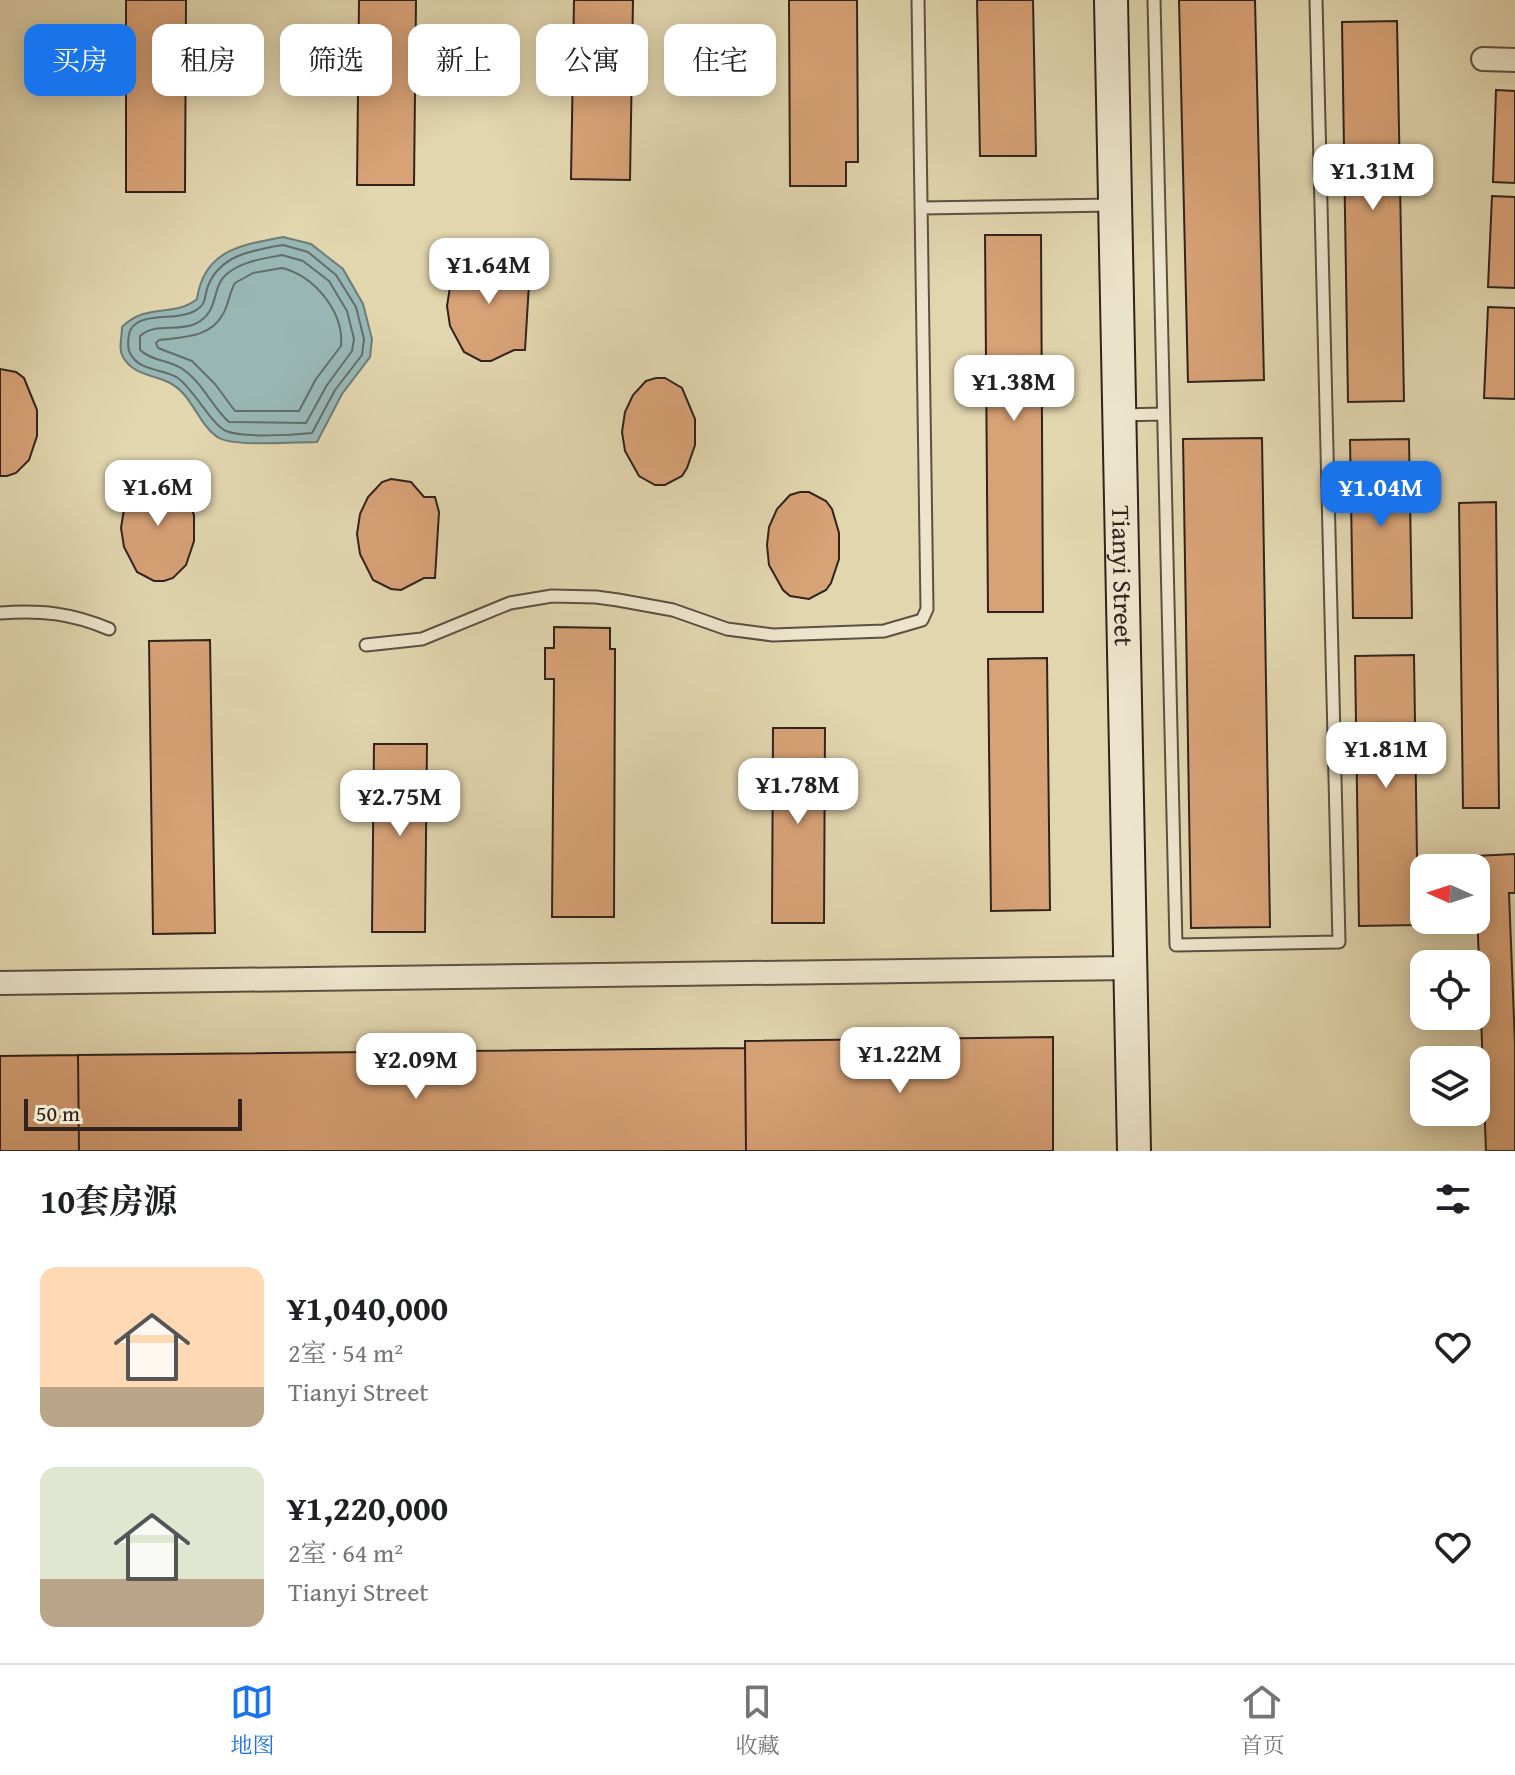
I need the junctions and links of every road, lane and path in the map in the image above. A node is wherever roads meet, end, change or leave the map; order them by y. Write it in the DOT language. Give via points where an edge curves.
graph roads {
  1 [pos="918,0"];
  2 [pos="1111,0"];
  3 [pos="1154,0"];
  4 [pos="1316,0"];
  5 [pos="1483,59"];
  6 [pos="1515,60"];
  7 [pos="1115,205"];
  8 [pos="921,208"];
  9 [pos="1163,414"];
  10 [pos="1119,415"];
  11 [pos="0,613"];
  12 [pos="109,629"];
  13 [pos="366,645"];
  14 [pos="1130,968"];
  15 [pos="0,983"];
  16 [pos="1134,1151"];
  1 -- 8 [label="lane"];
  2 -- 7 [label="street, Tianyi Street"];
  3 -- 9 [label="lane"];
  4 -- 9 [label="lane" via="1339,942 1176,945"];
  5 -- 6 [label="street"];
  7 -- 8 [label="lane"];
  7 -- 10 [label="street, Tianyi Street"];
  8 -- 13 [label="lane" via="927,609 922,620 884,631 773,635 727,629 673,610 618,600 552,596 510,603 422,639"];
  9 -- 10 [label="lane"];
  10 -- 14 [label="street, Tianyi Street"];
  11 -- 12 [label="lane" via="38,610"];
  14 -- 15 [label="street"];
  14 -- 16 [label="street, Tianyi Street"];
}
